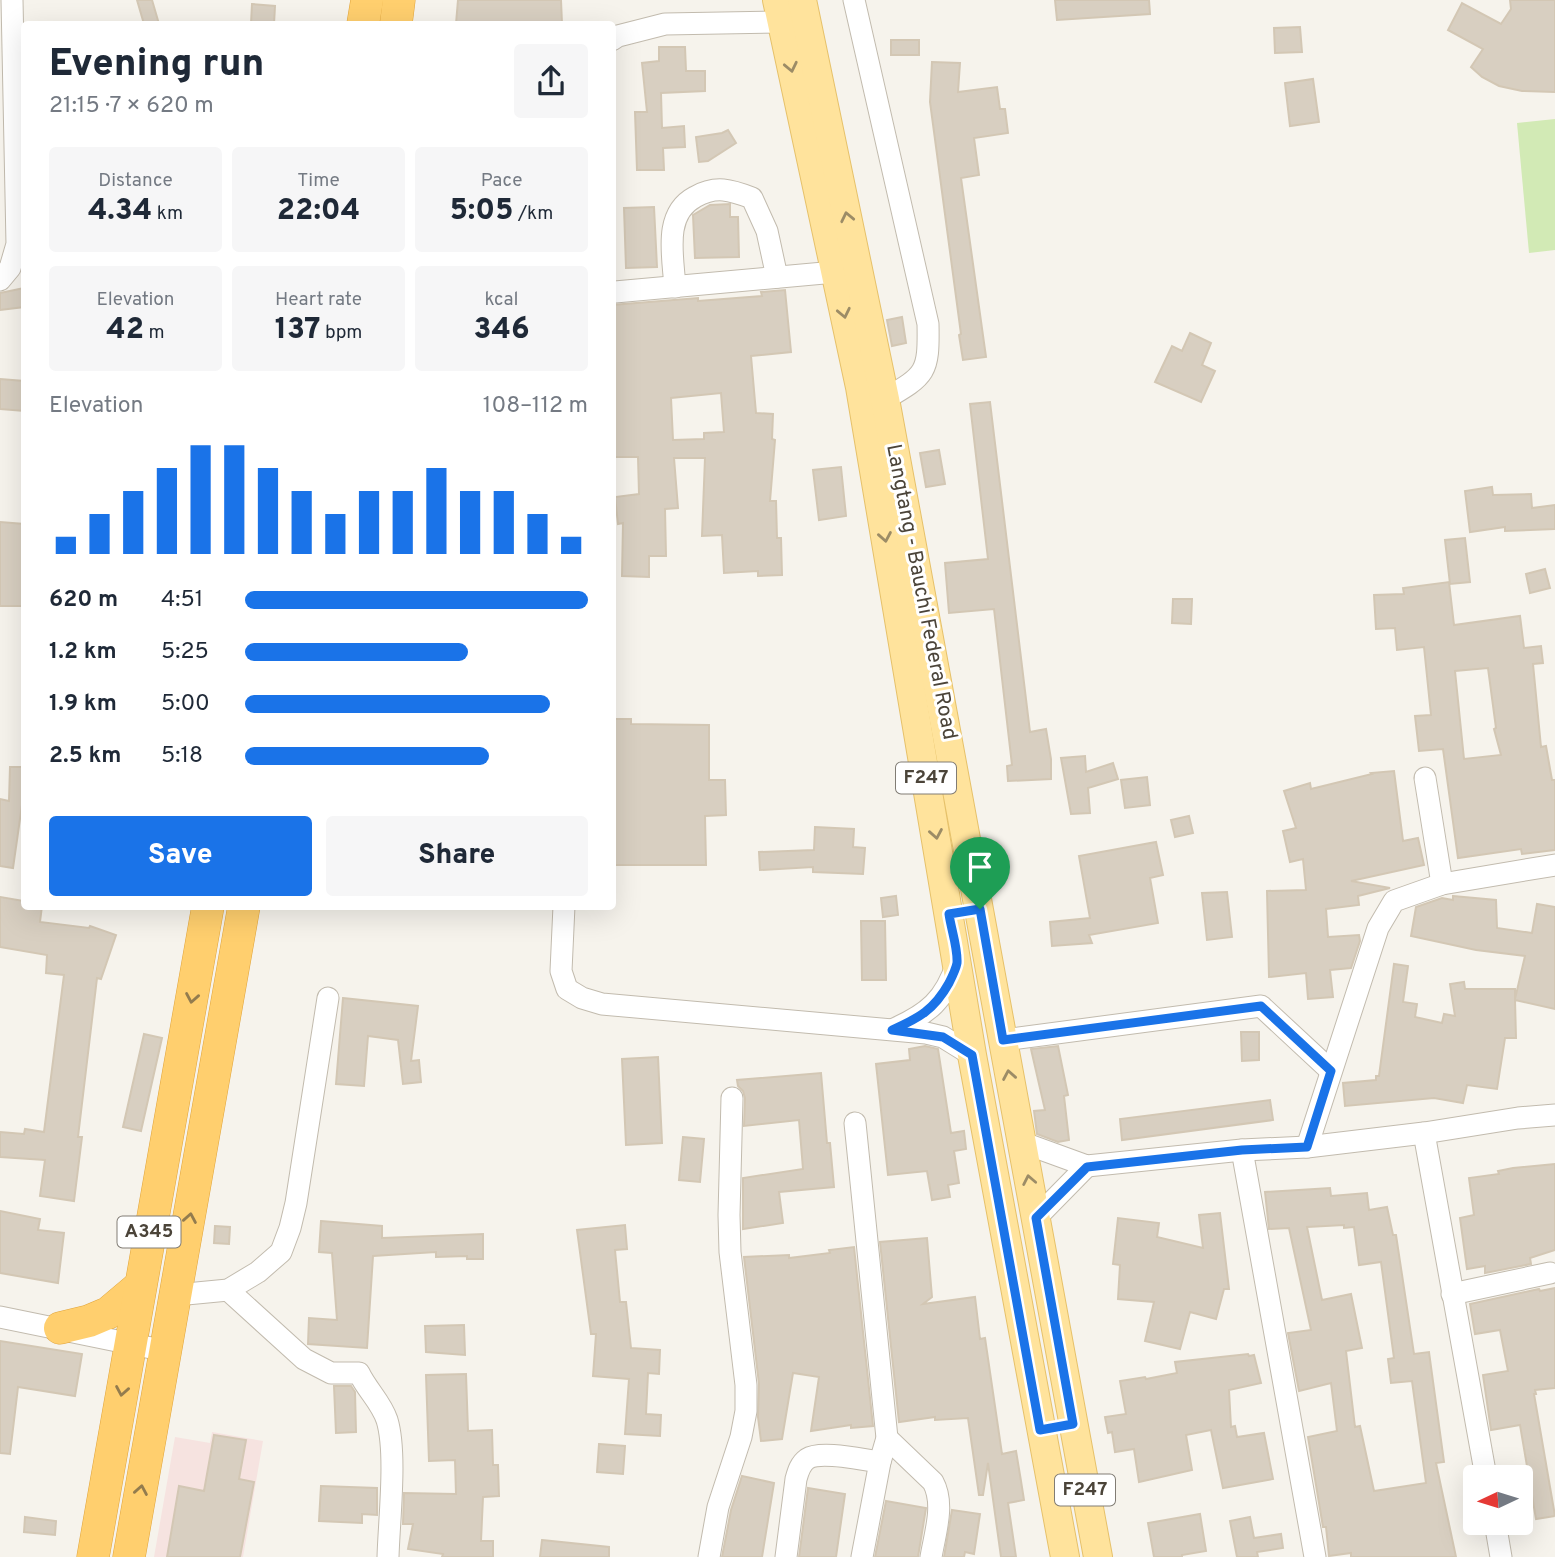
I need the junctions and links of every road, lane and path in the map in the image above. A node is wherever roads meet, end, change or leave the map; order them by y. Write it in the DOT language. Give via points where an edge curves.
graph roads {
  1 [pos="12,0"];
  2 [pos="367,0"];
  3 [pos="400,0"];
  4 [pos="803,0"];
  5 [pos="855,0"];
  6 [pos="780,11"];
  7 [pos="364,21"];
  8 [pos="396,21"];
  9 [pos="616,37"];
  10 [pos="835,272"];
  11 [pos="778,278"];
  12 [pos="0,280"];
  13 [pos="675,286"];
  14 [pos="616,292"];
  15 [pos="885,399"];
  16 [pos="1425,778"];
  17 [pos="1555,865"];
  18 [pos="1442,884"];
  19 [pos="980,909"];
  20 [pos="207,910"];
  21 [pos="243,910"];
  22 [pos="564,910"];
  23 [pos="949,914"];
  24 [pos="198,963"];
  25 [pos="957,963"];
  26 [pos="233,969"];
  27 [pos="328,998"];
  28 [pos="892,1030"];
  29 [pos="1003,1040"];
  30 [pos="972,1055"];
  31 [pos="1331,1071"];
  32 [pos="732,1098"];
  33 [pos="1555,1115"];
  34 [pos="855,1123"];
  35 [pos="1424,1133"];
  36 [pos="1021,1142"];
  37 [pos="1307,1147"];
  38 [pos="1242,1150"];
  39 [pos="1087,1167"];
  40 [pos="1036,1218"];
  41 [pos="1550,1273"];
  42 [pos="140,1286"];
  43 [pos="228,1290"];
  44 [pos="1452,1294"];
  45 [pos="176,1295"];
  46 [pos="0,1317"];
  47 [pos="60,1328"];
  48 [pos="130,1342"];
  49 [pos="166,1350"];
  50 [pos="1073,1424"];
  51 [pos="1040,1430"];
  52 [pos="887,1438"];
  53 [pos="880,1462"];
  54 [pos="1484,1465"];
  55 [pos="1497,1535"];
  56 [pos="93,1557"];
  57 [pos="130,1557"];
  58 [pos="388,1557"];
  59 [pos="709,1557"];
  60 [pos="786,1557"];
  61 [pos="862,1557"];
  62 [pos="931,1557"];
  63 [pos="1065,1557"];
  64 [pos="1098,1557"];
  65 [pos="1315,1557"];
  66 [pos="1501,1557"];
  1 -- 12 [label="street" via="17,244 10,268"];
  2 -- 7 [label="highway"];
  3 -- 8 [label="highway"];
  15 -- 4 [label="main road, Langtang - Bauchi Federal Road / F247, one-way"];
  5 -- 15 [label="street" via="928,324 929,356 918,380"];
  6 -- 9 [label="street" via="665,24"];
  6 -- 10 [label="main road, Langtang - Bauchi Federal Road / F247, one-way"];
  10 -- 11 [label="street"];
  10 -- 23 [label="main road, Langtang - Bauchi Federal Road / F247, one-way" via="860,387"];
  11 -- 13 [label="street"];
  11 -- 13 [label="street" via="767,231 752,198 729,189 707,190 677,211 672,233"];
  13 -- 14 [label="street"];
  15 -- 19 [label="main road, Langtang - Bauchi Federal Road / F247"];
  16 -- 18 [label="street"];
  17 -- 18 [label="street"];
  18 -- 31 [label="street" via="1394,901 1378,928"];
  19 -- 23 [label="main road"];
  19 -- 29 [label="main road, Langtang - Bauchi Federal Road / F247"];
  20 -- 24 [label="highway, A345"];
  21 -- 26 [label="highway, A345"];
  22 -- 28 [label="street" via="561,971 567,989 582,998 602,1004"];
  23 -- 25 [label="main road, Langtang - Bauchi Federal Road / F247"];
  24 -- 26 [label="highway"];
  24 -- 42 [label="highway, A345, one-way"];
  25 -- 28 [label="street" via="931,1009"];
  25 -- 30 [label="main road, Langtang - Bauchi Federal Road / F247"];
  45 -- 26 [label="highway, A345, one-way"];
  27 -- 43 [label="street" via="290,1228 281,1252"];
  28 -- 30 [label="street" via="943,1037"];
  29 -- 31 [label="street" via="1261,1006"];
  36 -- 29 [label="main road, Langtang - Bauchi Federal Road / F247, one-way"];
  30 -- 51 [label="main road, Langtang - Bauchi Federal Road / F247"];
  31 -- 37 [label="street"];
  32 -- 59 [label="street" via="730,1252 746,1411 718,1507"];
  33 -- 35 [label="street"];
  34 -- 52 [label="street"];
  35 -- 37 [label="street"];
  35 -- 44 [label="street"];
  36 -- 39 [label="street"];
  40 -- 36 [label="main road, Langtang - Bauchi Federal Road / F247, one-way"];
  37 -- 38 [label="street"];
  38 -- 39 [label="street"];
  38 -- 65 [label="street"];
  39 -- 40 [label="street"];
  40 -- 50 [label="main road, Langtang - Bauchi Federal Road / F247"];
  41 -- 44 [label="street"];
  42 -- 47 [label="highway" via="108,1313"];
  42 -- 48 [label="highway, A345"];
  43 -- 45 [label="street"];
  43 -- 58 [label="street" via="304,1359 331,1373 359,1373 378,1400 391,1448"];
  44 -- 54 [label="street"];
  45 -- 49 [label="highway, A345"];
  46 -- 47 [label="street"];
  47 -- 48 [label="street"];
  48 -- 49 [label="street"];
  48 -- 56 [label="highway, A345, one-way"];
  57 -- 49 [label="highway, A345, one-way"];
  50 -- 51 [label="main road"];
  50 -- 64 [label="main road, Langtang - Bauchi Federal Road / F247"];
  51 -- 63 [label="main road, Langtang - Bauchi Federal Road / F247"];
  52 -- 53 [label="street"];
  52 -- 62 [label="street" via="937,1491"];
  53 -- 60 [label="street" via="820,1455 806,1460 796,1479"];
  53 -- 61 [label="street"];
  55 -- 66 [label="street"];
}
